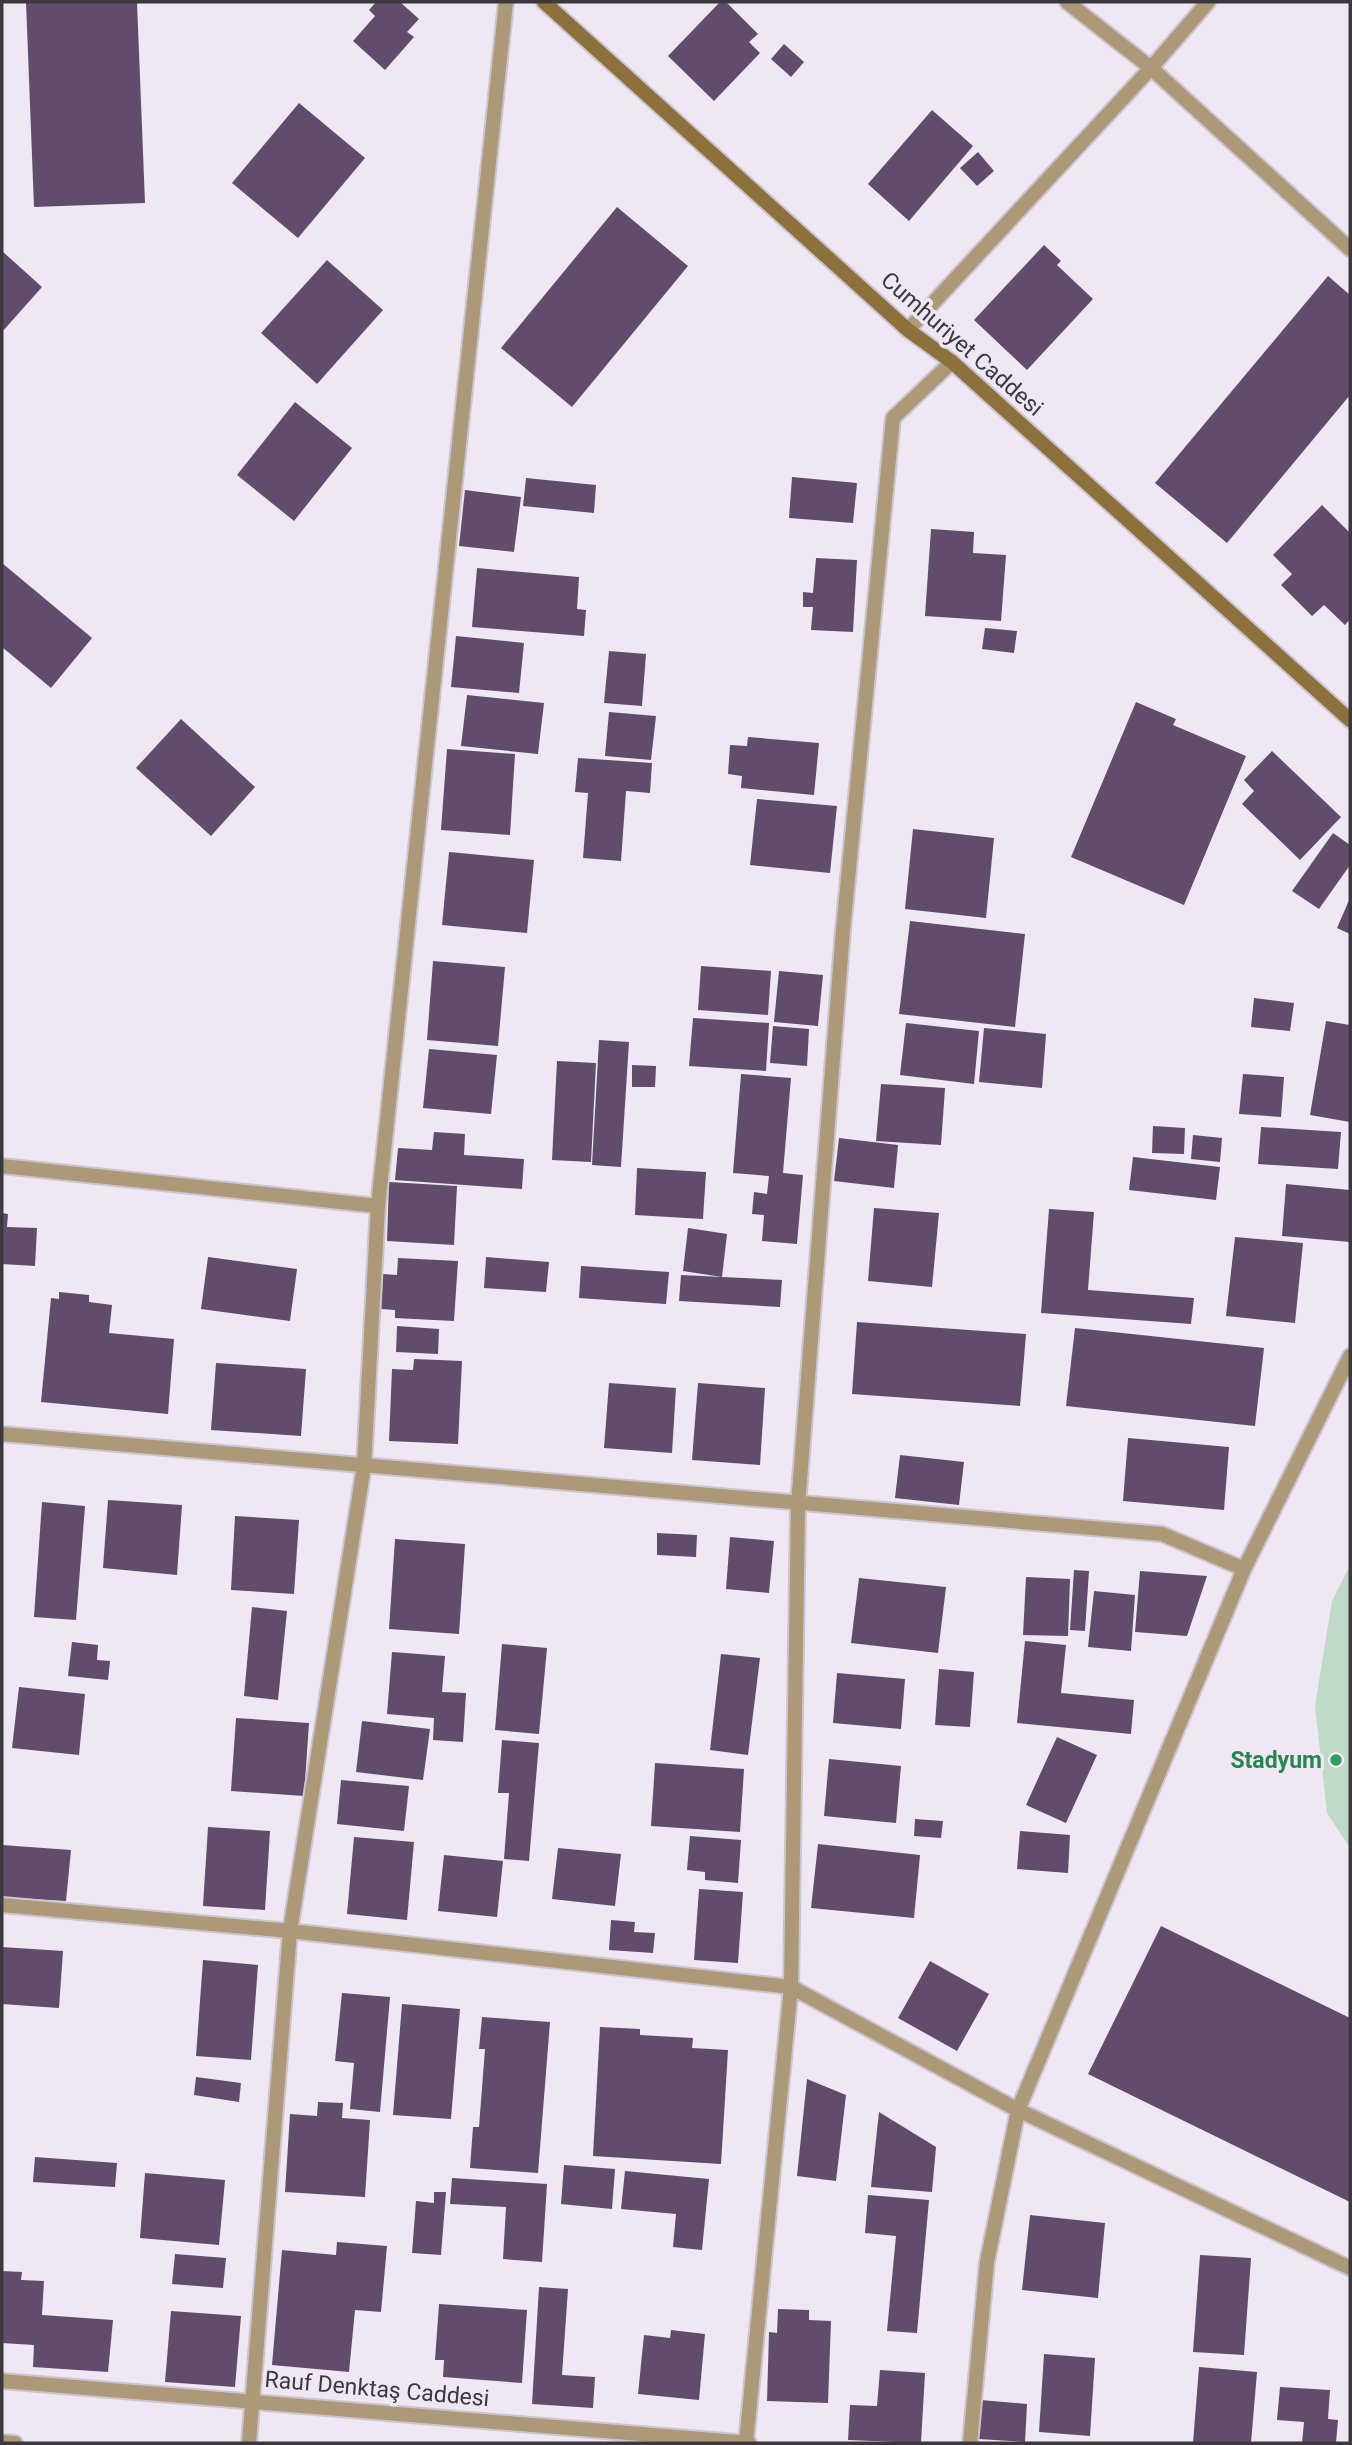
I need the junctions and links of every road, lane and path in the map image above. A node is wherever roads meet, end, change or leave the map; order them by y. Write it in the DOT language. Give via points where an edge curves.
graph roads {
  1 [pos="506,2"];
  2 [pos="544,2"];
  3 [pos="1067,2"];
  4 [pos="1208,2"];
  5 [pos="1151,68"];
  6 [pos="1350,249"];
  7 [pos="908,330"];
  8 [pos="952,362"];
  9 [pos="1350,720"];
  10 [pos="2,1166"];
  11 [pos="378,1206"];
  12 [pos="1350,1356"];
  13 [pos="2,1434"];
  14 [pos="364,1466"];
  15 [pos="798,1504"];
  16 [pos="1244,1569"];
  17 [pos="2,1905"];
  18 [pos="290,1931"];
  19 [pos="791,1987"];
  20 [pos="1018,2110"];
  21 [pos="1350,2268"];
  22 [pos="2,2381"];
  23 [pos="252,2402"];
  24 [pos="589,2436"];
  25 [pos="2,2442"];
  26 [pos="15,2443"];
  27 [pos="249,2443"];
  28 [pos="747,2443"];
  29 [pos="970,2443"];
  1 -- 11 [label="street"];
  2 -- 7 [label="main road, Cumhuriyet Caddesi"];
  3 -- 5 [label="street"];
  4 -- 5 [label="street"];
  5 -- 6 [label="street"];
  5 -- 7 [label="street"];
  7 -- 8 [label="main road, Cumhuriyet Caddesi"];
  8 -- 9 [label="main road, Cumhuriyet Caddesi"];
  8 -- 15 [label="street" via="893,418 843,930"];
  10 -- 11 [label="street"];
  11 -- 14 [label="street"];
  12 -- 16 [label="street"];
  13 -- 14 [label="street"];
  14 -- 15 [label="street"];
  14 -- 18 [label="street"];
  15 -- 16 [label="street" via="1162,1534"];
  15 -- 19 [label="street"];
  16 -- 20 [label="street"];
  17 -- 18 [label="street"];
  18 -- 19 [label="street"];
  18 -- 23 [label="street"];
  19 -- 20 [label="street"];
  19 -- 28 [label="street"];
  20 -- 21 [label="street"];
  20 -- 29 [label="street" via="987,2262"];
  22 -- 23 [label="street, Rauf Denktaş Caddesi"];
  23 -- 24 [label="street, Rauf Denktaş Caddesi"];
  23 -- 27 [label="street"];
  24 -- 28 [label="street, Rauf Denktaş Caddesi"];
  25 -- 26 [label="street"];
}
